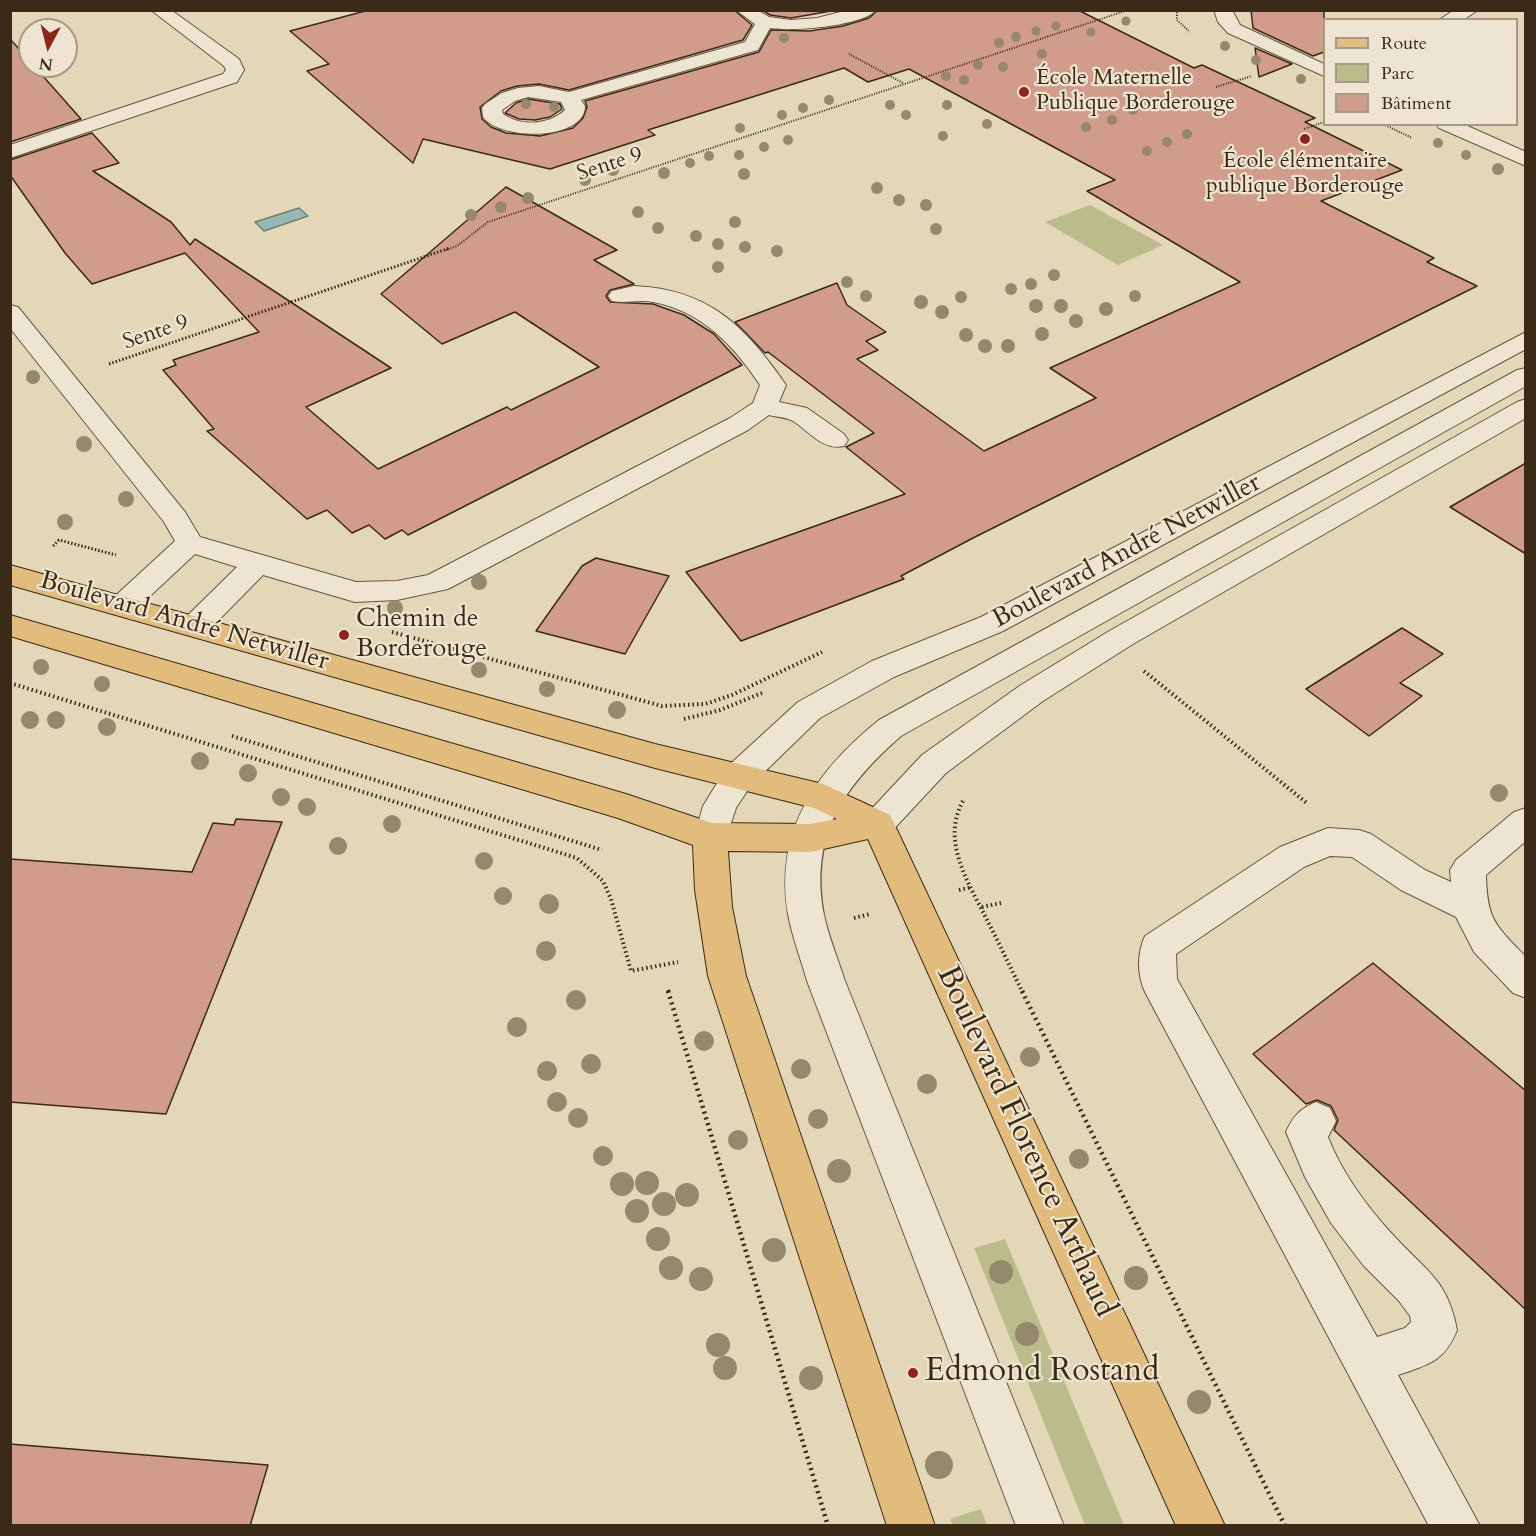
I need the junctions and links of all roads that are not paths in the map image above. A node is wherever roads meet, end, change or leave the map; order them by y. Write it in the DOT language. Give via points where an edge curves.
graph roads {
  1 [pos="159,10"];
  2 [pos="744,10"];
  3 [pos="868,10"];
  4 [pos="1223,10"];
  5 [pos="1470,10"];
  6 [pos="1451,18"];
  7 [pos="765,22"];
  8 [pos="1323,69"];
  9 [pos="568,98"];
  10 [pos="1450,126"];
  11 [pos="10,152"];
  12 [pos="1526,160"];
  13 [pos="620,296"];
  14 [pos="10,312"];
  15 [pos="1526,339"];
  16 [pos="1526,375"];
  17 [pos="764,407"];
  18 [pos="1526,407"];
  19 [pos="834,440"];
  20 [pos="190,543"];
  21 [pos="257,564"];
  22 [pos="10,575"];
  23 [pos="123,605"];
  24 [pos="10,625"];
  25 [pos="195,626"];
  26 [pos="739,776"];
  27 [pos="824,797"];
  28 [pos="1526,821"];
  29 [pos="879,824"];
  30 [pos="711,837"];
  31 [pos="810,838"];
  32 [pos="1469,907"];
  33 [pos="1526,982"];
  34 [pos="1316,1121"];
  35 [pos="1367,1363"];
  36 [pos="911,1526"];
  37 [pos="1040,1526"];
  38 [pos="1201,1526"];
  39 [pos="1456,1526"];
  1 -- 11 [label="street" via="232,63 235,70 230,78"];
  2 -- 7 [label="street"];
  3 -- 7 [label="street" via="829,22"];
  4 -- 8 [label="street" via="1234,29"];
  5 -- 6 [label="street"];
  7 -- 9 [label="street" via="752,46"];
  10 -- 12 [label="street"];
  13 -- 17 [label="street" via="645,292 667,296 736,337 773,385"];
  14 -- 20 [label="street"];
  15 -- 26 [label="street, Boulevard André Netwiller" via="992,624 883,669 809,710"];
  16 -- 27 [label="street, Boulevard André Netwiller" via="890,728 843,770"];
  17 -- 19 [label="street" via="798,412"];
  17 -- 21 [label="street" via="740,424 438,582 402,592 355,592"];
  18 -- 29 [label="street" via="1122,637 1032,693 934,764"];
  20 -- 21 [label="street"];
  20 -- 23 [label="street"];
  21 -- 25 [label="street"];
  22 -- 23 [label="main road, Boulevard André Netwiller"];
  23 -- 25 [label="main road, Boulevard André Netwiller"];
  24 -- 30 [label="main road, Boulevard André Netwiller" via="626,807"];
  25 -- 26 [label="main road, Boulevard André Netwiller" via="655,756"];
  26 -- 27 [label="main road, Boulevard André Netwiller"];
  26 -- 30 [label="street, Boulevard André Netwiller" via="720,806"];
  27 -- 29 [label="main road, Boulevard André Netwiller"];
  27 -- 31 [label="street, Boulevard André Netwiller"];
  28 -- 32 [label="street" via="1468,870"];
  29 -- 31 [label="main road, Boulevard André Netwiller"];
  29 -- 38 [label="main road, Boulevard Florence Arthaud"];
  30 -- 31 [label="main road, Boulevard André Netwiller"];
  30 -- 36 [label="main road" via="709,868 714,909 728,976"];
  31 -- 37 [label="street" via="803,872 805,907 826,981"];
  32 -- 33 [label="street" via="1487,940"];
  32 -- 35 [label="street" via="1413,880 1359,844 1328,842 1292,857 1158,947 1158,981"];
  34 -- 35 [label="street" via="1306,1132 1313,1155 1378,1251 1420,1291 1433,1310 1435,1330 1419,1346"];
  35 -- 39 [label="street"];
}
